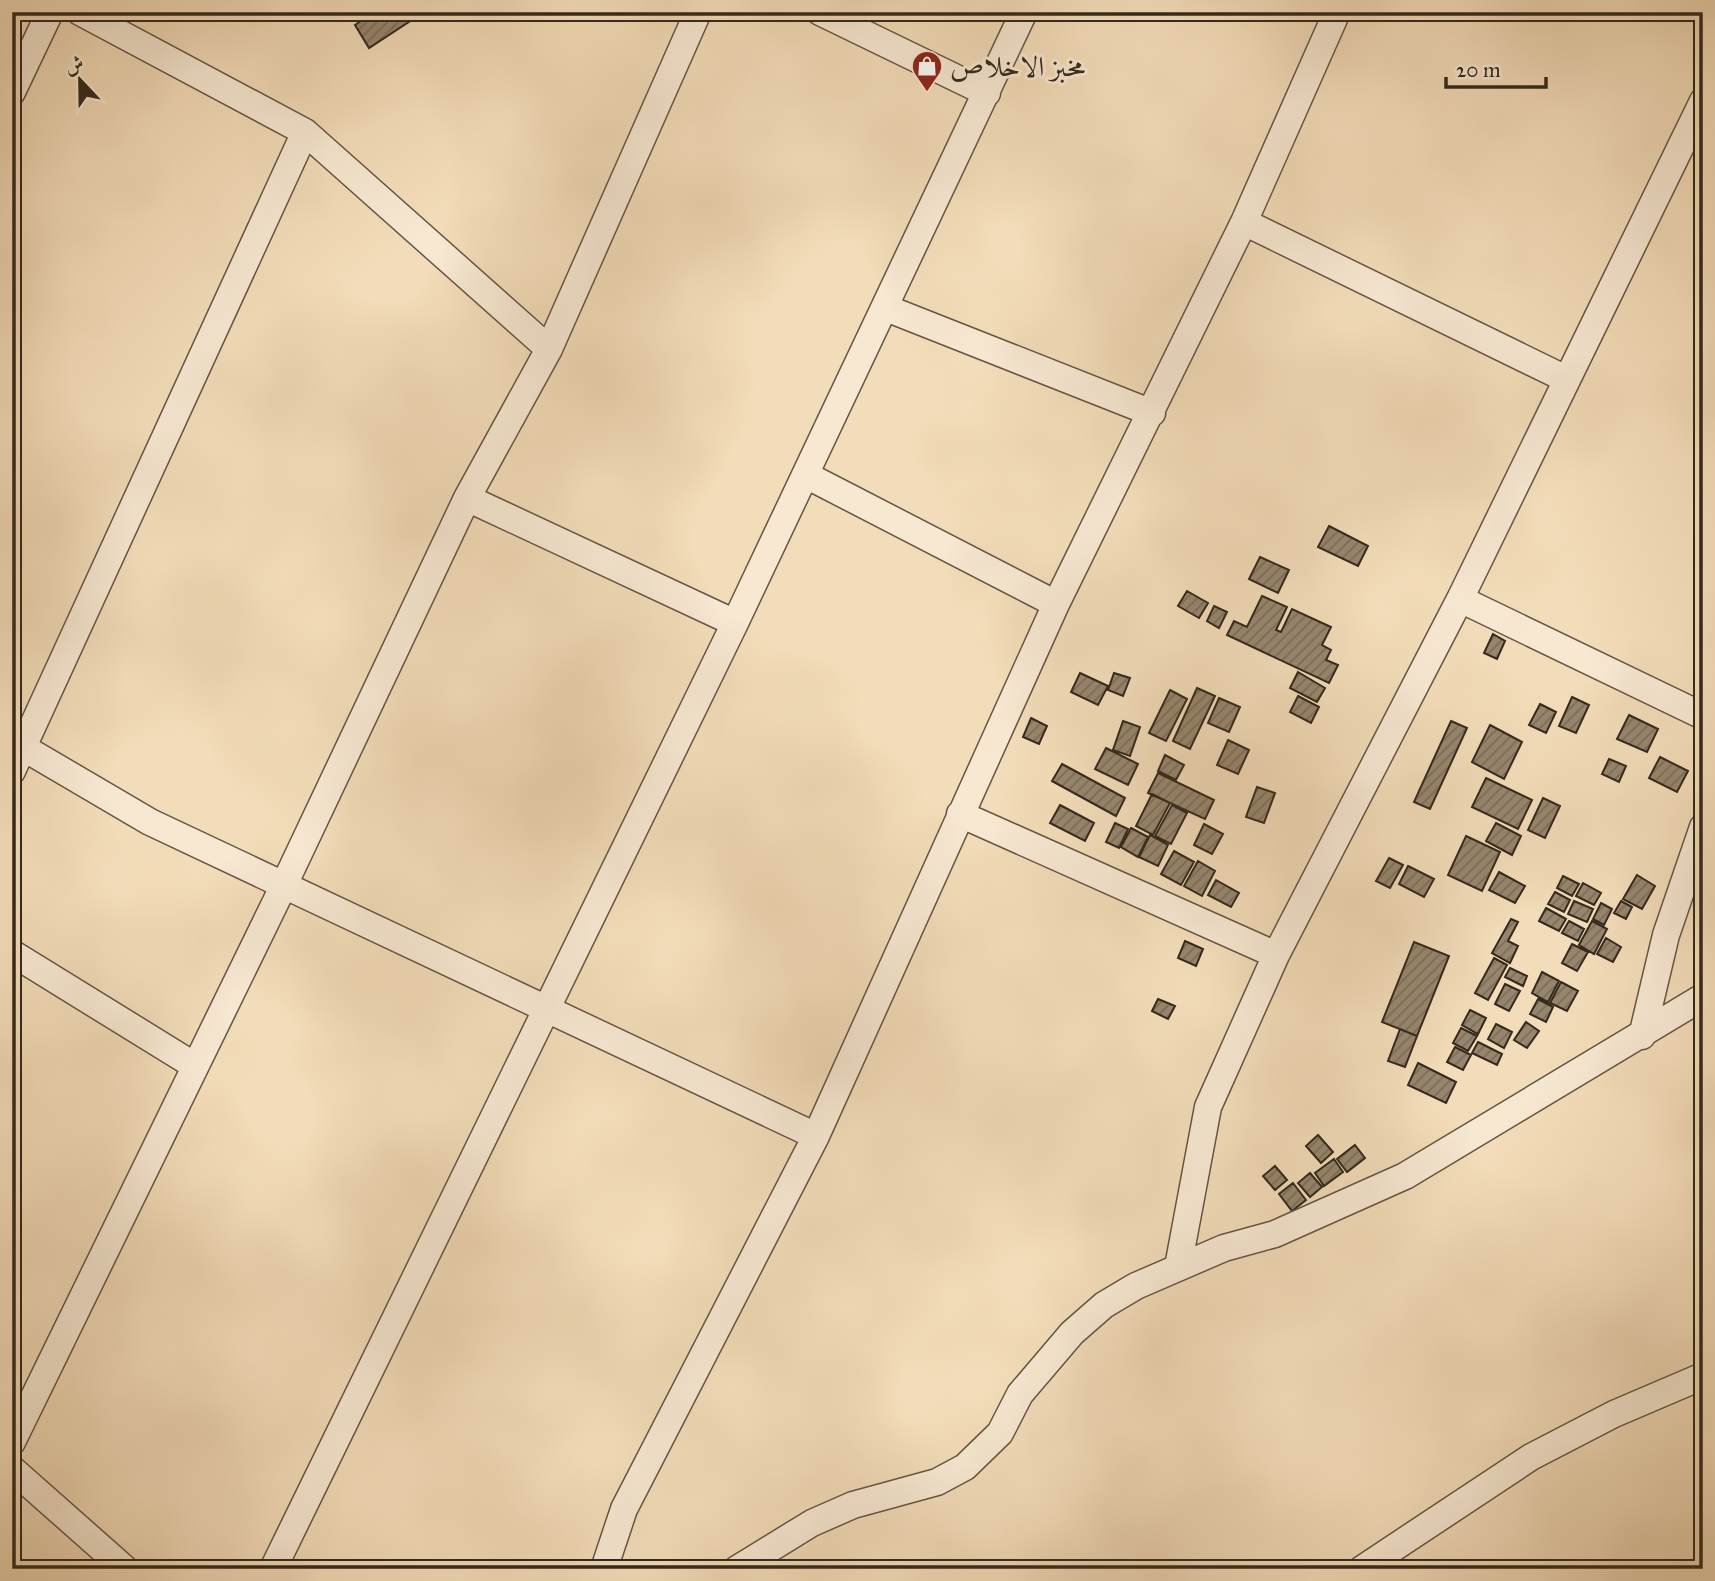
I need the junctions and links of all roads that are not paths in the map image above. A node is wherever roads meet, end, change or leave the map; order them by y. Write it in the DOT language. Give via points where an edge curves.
graph roads {
  1 [pos="50,12"];
  2 [pos="80,12"];
  3 [pos="698,12"];
  4 [pos="820,12"];
  5 [pos="1024,12"];
  6 [pos="1337,12"];
  7 [pos="12,92"];
  8 [pos="988,93"];
  9 [pos="1703,101"];
  10 [pos="305,132"];
  11 [pos="1244,222"];
  12 [pos="886,308"];
  13 [pos="549,349"];
  14 [pos="1566,379"];
  15 [pos="1152,413"];
  16 [pos="806,475"];
  17 [pos="467,498"];
  18 [pos="1460,599"];
  19 [pos="1056,604"];
  20 [pos="735,623"];
  21 [pos="1703,716"];
  22 [pos="18,744"];
  23 [pos="12,771"];
  24 [pos="960,814"];
  25 [pos="1703,827"];
  26 [pos="283,887"];
  27 [pos="12,953"];
  28 [pos="1276,955"];
  29 [pos="1703,998"];
  30 [pos="544,1010"];
  31 [pos="1643,1036"];
  32 [pos="195,1066"];
  33 [pos="816,1136"];
  34 [pos="1178,1267"];
  35 [pos="1703,1376"];
  36 [pos="12,1442"];
  37 [pos="12,1469"];
  38 [pos="125,1569"];
  39 [pos="273,1569"];
  40 [pos="604,1569"];
  41 [pos="737,1569"];
  42 [pos="1362,1569"];
  1 -- 7 [label="street"];
  2 -- 10 [label="street"];
  3 -- 13 [label="street"];
  4 -- 8 [label="street"];
  5 -- 8 [label="street"];
  6 -- 11 [label="street"];
  8 -- 12 [label="street"];
  9 -- 14 [label="street"];
  10 -- 13 [label="street"];
  10 -- 22 [label="street"];
  11 -- 14 [label="street"];
  11 -- 15 [label="street"];
  12 -- 15 [label="street"];
  12 -- 16 [label="street"];
  13 -- 17 [label="street"];
  14 -- 18 [label="street"];
  15 -- 19 [label="street"];
  16 -- 19 [label="street"];
  16 -- 20 [label="street"];
  17 -- 20 [label="street"];
  17 -- 26 [label="street"];
  18 -- 21 [label="street"];
  18 -- 28 [label="street"];
  19 -- 24 [label="street"];
  20 -- 30 [label="street"];
  22 -- 23 [label="street"];
  22 -- 26 [label="street" via="150,822"];
  24 -- 28 [label="street"];
  24 -- 33 [label="street"];
  25 -- 31 [label="street" via="1666,935"];
  26 -- 30 [label="street" via="418,946"];
  26 -- 32 [label="street"];
  27 -- 32 [label="street"];
  28 -- 34 [label="street" via="1208,1107"];
  29 -- 31 [label="street"];
  30 -- 33 [label="street"];
  30 -- 39 [label="street"];
  31 -- 34 [label="street" via="1405,1176 1275,1234"];
  32 -- 36 [label="street"];
  33 -- 40 [label="street" via="624,1509"];
  34 -- 41 [label="street" via="1104,1305 1072,1333 1020,1394 1000,1433 965,1467 937,1482 853,1505 812,1523"];
  35 -- 42 [label="street" via="1614,1413 1531,1457"];
  37 -- 38 [label="street"];
}
